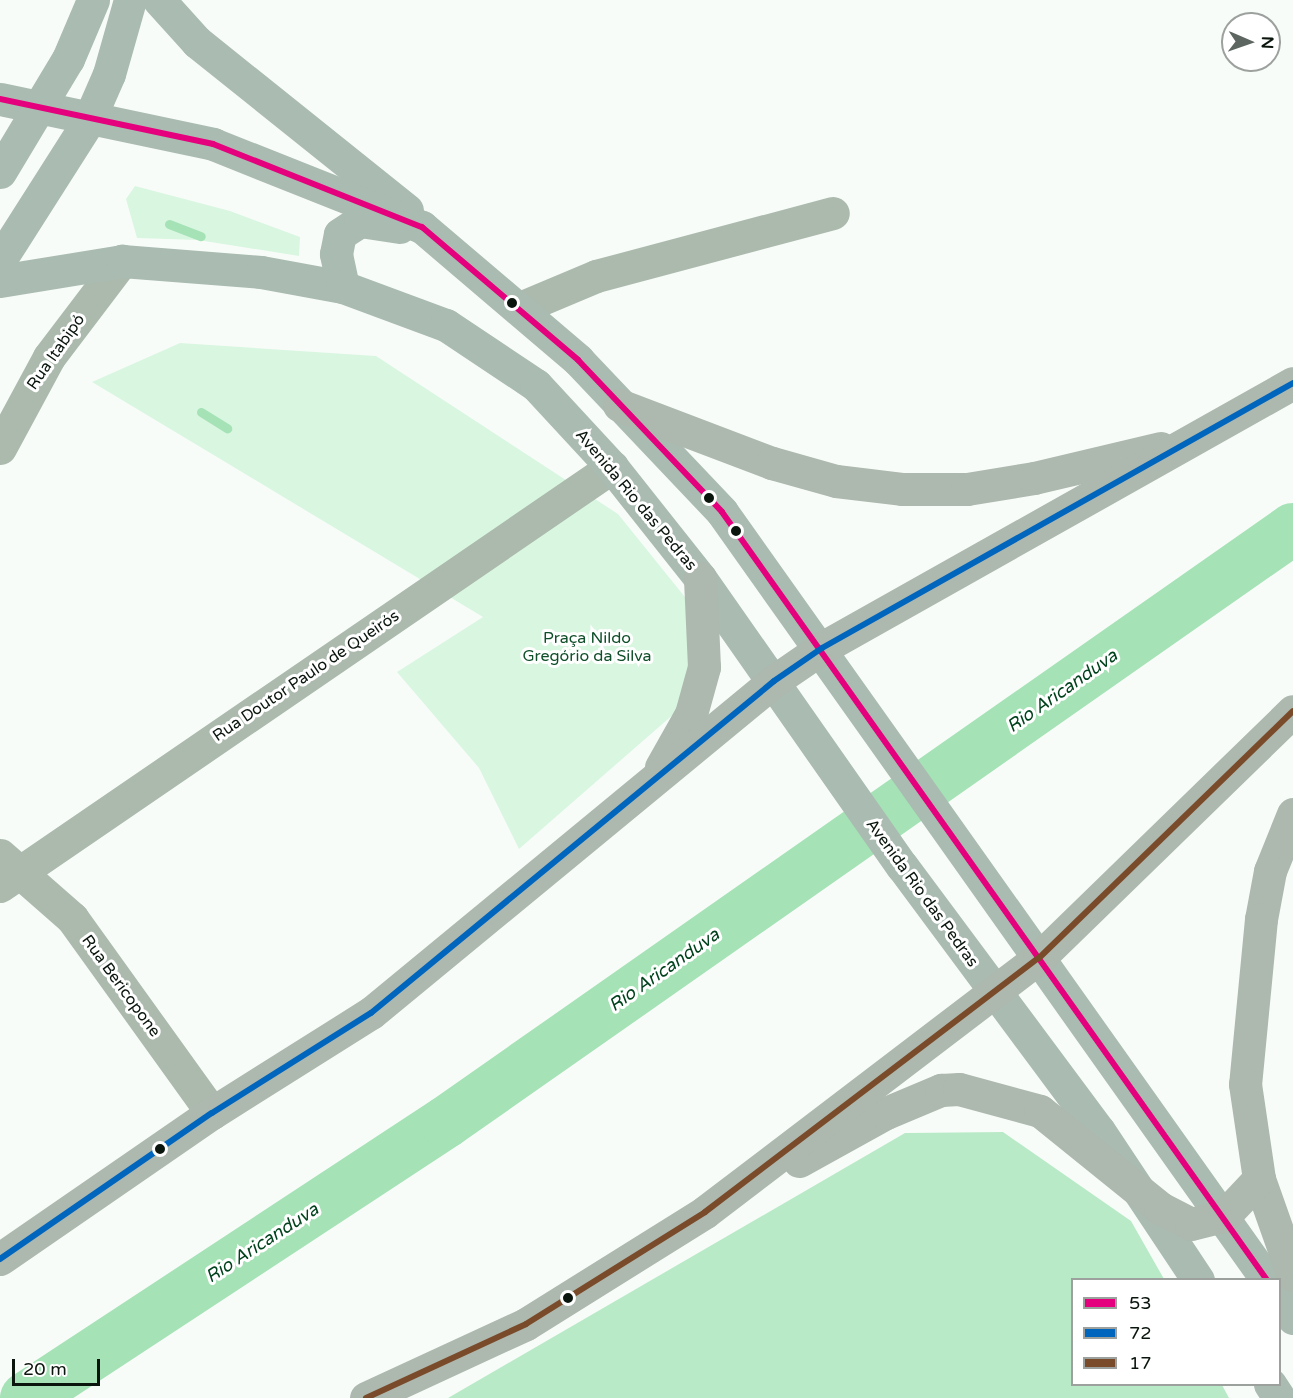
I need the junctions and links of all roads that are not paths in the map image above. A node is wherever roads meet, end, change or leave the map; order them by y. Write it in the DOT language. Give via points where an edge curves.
graph roads {
  1 [pos="93,0"];
  2 [pos="130,0"];
  3 [pos="159,0"];
  4 [pos="0,99"];
  5 [pos="39,111"];
  6 [pos="88,122"];
  7 [pos="0,172"];
  8 [pos="833,213"];
  9 [pos="425,229"];
  10 [pos="0,260"];
  11 [pos="122,261"];
  12 [pos="0,281"];
  13 [pos="343,287"];
  14 [pos="519,308"];
  15 [pos="1293,383"];
  16 [pos="620,405"];
  17 [pos="1206,436"];
  18 [pos="0,448"];
  19 [pos="612,467"];
  20 [pos="700,578"];
  21 [pos="822,648"];
  22 [pos="774,681"];
  23 [pos="1293,711"];
  24 [pos="649,788"];
  25 [pos="1293,814"];
  26 [pos="6,871"];
  27 [pos="1039,958"];
  28 [pos="994,992"];
  29 [pos="213,1113"];
  30 [pos="1259,1179"];
  31 [pos="1129,1180"];
  32 [pos="705,1212"];
  33 [pos="1224,1216"];
  34 [pos="0,1259"];
  35 [pos="1293,1275"];
  36 [pos="1197,1278"];
  37 [pos="1266,1278"];
  38 [pos="1281,1300"];
  39 [pos="1293,1318"];
  40 [pos="366,1398"];
  1 -- 5 [label="main road"];
  2 -- 6 [label="main road" via="109,74"];
  3 -- 9 [label="main road" via="197,42 355,164"];
  4 -- 5 [label="main road"];
  5 -- 6 [label="main road"];
  5 -- 7 [label="main road"];
  6 -- 9 [label="main road" via="213,144"];
  6 -- 10 [label="main road"];
  8 -- 14 [label="street" via="596,276"];
  9 -- 13 [label="main road" via="360,221 340,234 336,254"];
  9 -- 14 [label="main road"];
  11 -- 12 [label="main road, Avenida Rio das Pedras"];
  11 -- 13 [label="main road, Avenida Rio das Pedras" via="261,273"];
  11 -- 18 [label="street, Rua Itabipó" via="49,357"];
  13 -- 19 [label="main road, Avenida Rio das Pedras" via="446,325 536,386"];
  14 -- 16 [label="main road"];
  15 -- 17 [label="highway"];
  16 -- 17 [label="highway" via="772,463 836,481 902,489 967,489 1034,478"];
  16 -- 21 [label="main road" via="722,512"];
  17 -- 21 [label="highway"];
  19 -- 20 [label="main road, Avenida Rio das Pedras"];
  19 -- 26 [label="street, Rua Doutor Paulo de Queirós"];
  20 -- 22 [label="main road, Avenida Rio das Pedras"];
  20 -- 24 [label="highway" via="704,667 698,695"];
  21 -- 22 [label="highway"];
  21 -- 27 [label="main road"];
  22 -- 24 [label="highway"];
  22 -- 28 [label="main road, Avenida Rio das Pedras"];
  23 -- 27 [label="highway"];
  24 -- 29 [label="highway" via="370,1013"];
  25 -- 30 [label="highway" via="1270,871 1249,1012 1245,1084"];
  26 -- 29 [label="street, Rua Bericopone" via="72,918"];
  27 -- 28 [label="highway"];
  27 -- 33 [label="main road"];
  28 -- 31 [label="main road, Avenida Rio das Pedras"];
  28 -- 32 [label="highway"];
  29 -- 34 [label="highway"];
  30 -- 33 [label="highway"];
  30 -- 35 [label="highway"];
  31 -- 32 [label="highway" via="1040,1111 980,1091 941,1090 886,1113"];
  31 -- 33 [label="highway" via="1176,1218 1198,1224"];
  31 -- 36 [label="main road, Avenida Rio das Pedras"];
  32 -- 40 [label="highway" via="526,1324"];
  33 -- 37 [label="main road"];
  38 -- 39 [label="main road"];
}
